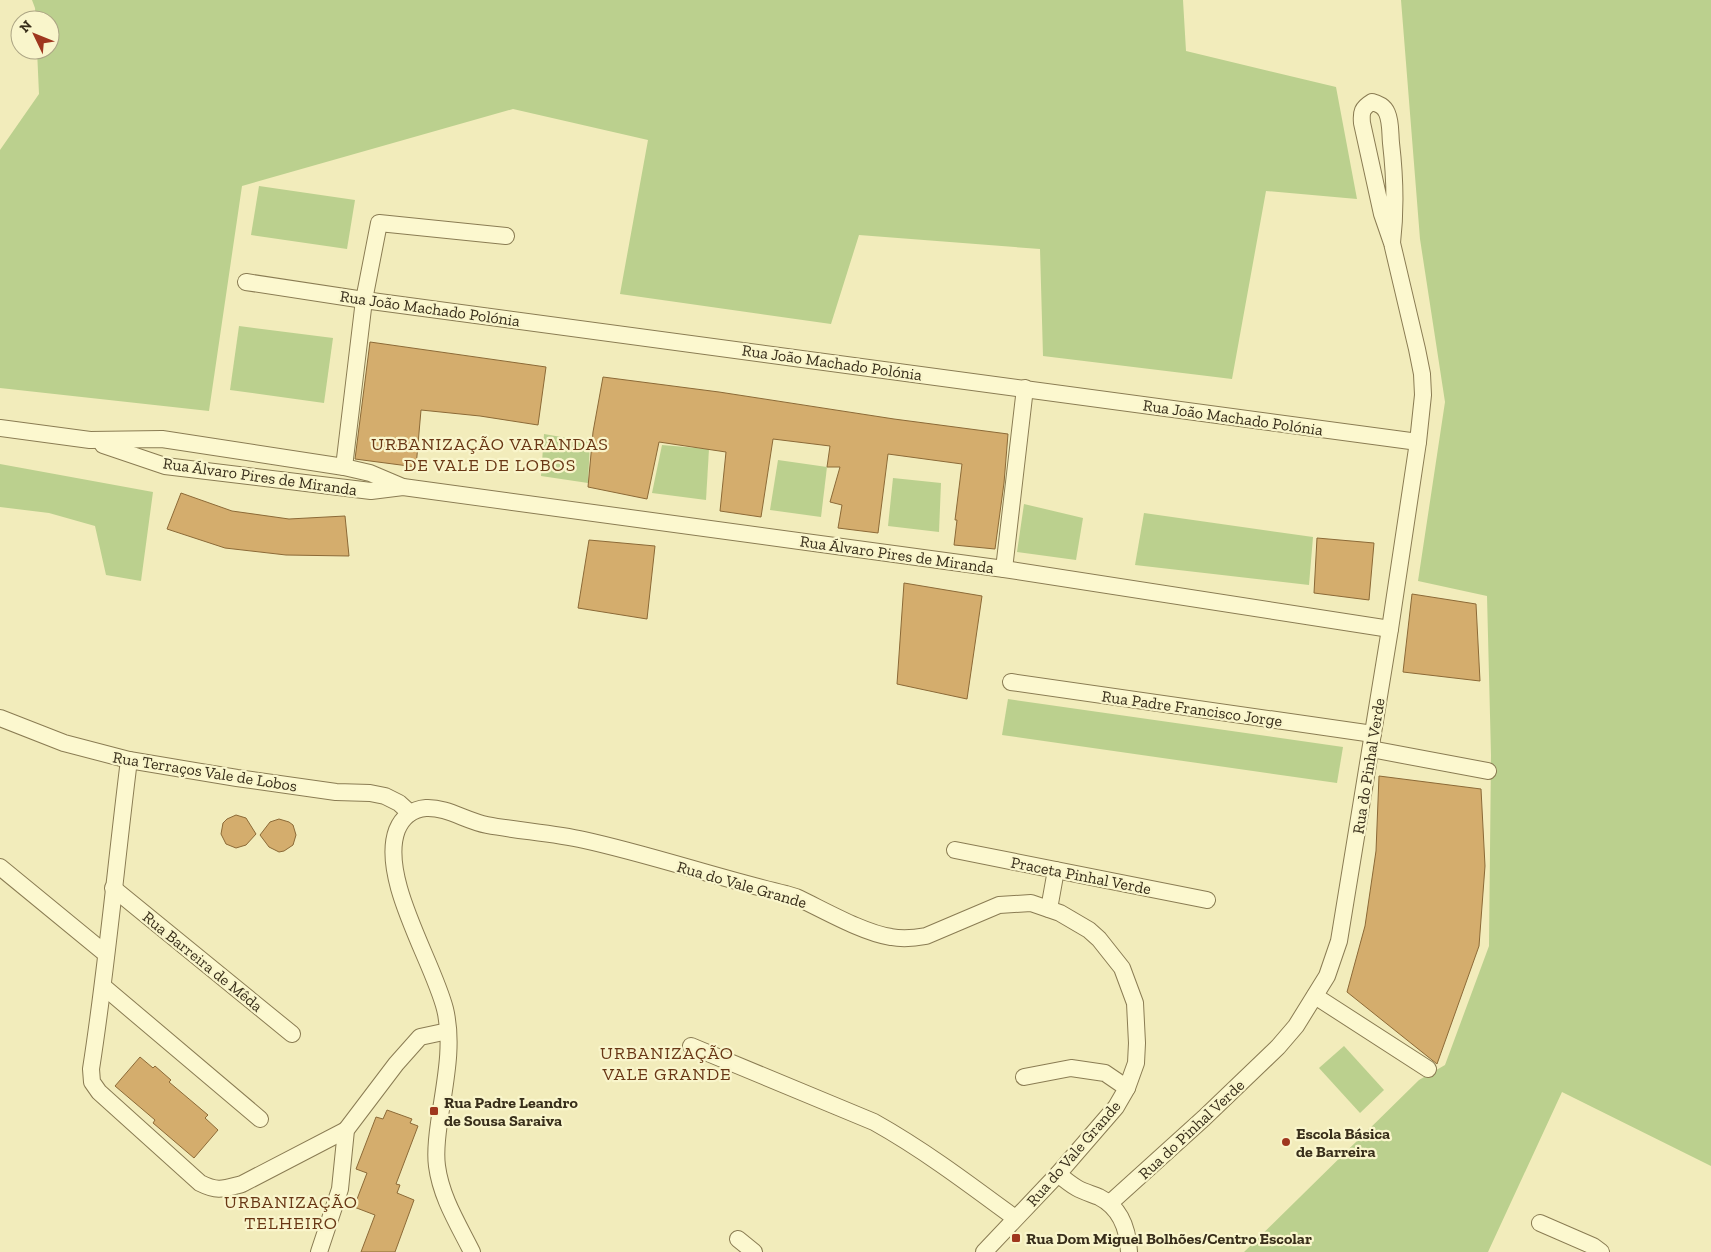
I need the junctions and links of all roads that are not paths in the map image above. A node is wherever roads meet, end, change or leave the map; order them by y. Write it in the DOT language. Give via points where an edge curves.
graph roads {
  1 [pos="506,236"];
  2 [pos="1392,243"];
  3 [pos="246,282"];
  4 [pos="364,300"];
  5 [pos="1025,388"];
  6 [pos="0,428"];
  7 [pos="90,440"];
  8 [pos="1418,442"];
  9 [pos="344,467"];
  10 [pos="403,487"];
  11 [pos="1004,569"];
  12 [pos="1390,629"];
  13 [pos="1011,682"];
  14 [pos="0,718"];
  15 [pos="1372,741"];
  16 [pos="129,760"];
  17 [pos="1488,771"];
  18 [pos="410,813"];
  19 [pos="955,850"];
  20 [pos="0,866"];
  21 [pos="1056,870"];
  22 [pos="113,888"];
  23 [pos="1207,900"];
  24 [pos="1050,909"];
  25 [pos="106,954"];
  26 [pos="104,987"];
  27 [pos="1315,996"];
  28 [pos="448,1031"];
  29 [pos="292,1034"];
  30 [pos="691,1046"];
  31 [pos="1428,1070"];
  32 [pos="1024,1077"];
  33 [pos="1127,1088"];
  34 [pos="260,1119"];
  35 [pos="346,1130"];
  36 [pos="1058,1174"];
  37 [pos="1110,1204"];
  38 [pos="1015,1218"];
  39 [pos="1540,1223"];
  40 [pos="738,1239"];
  41 [pos="319,1252"];
  42 [pos="472,1252"];
  43 [pos="754,1252"];
  44 [pos="984,1252"];
  45 [pos="1129,1252"];
  46 [pos="1601,1252"];
  1 -- 4 [label="street" via="379,223"];
  2 -- 2 [label="street" via="1395,174 1389,121 1381,105 1372,102 1361,113 1362,123 1382,214"];
  2 -- 8 [label="street, Rua do Pinhal Verde" via="1422,374"];
  3 -- 4 [label="street, Rua João Machado Polónia"];
  4 -- 5 [label="street, Rua João Machado Polónia"];
  4 -- 9 [label="street"];
  5 -- 8 [label="street, Rua João Machado Polónia"];
  5 -- 11 [label="street"];
  6 -- 7 [label="street, Rua Álvaro Pires de Miranda"];
  7 -- 9 [label="street, Rua Álvaro Pires de Miranda" via="162,440"];
  7 -- 10 [label="street, Rua Álvaro Pires de Miranda" via="165,466 371,491"];
  8 -- 12 [label="street, Rua do Pinhal Verde"];
  9 -- 10 [label="street, Rua Álvaro Pires de Miranda" via="370,473"];
  10 -- 11 [label="street, Rua Álvaro Pires de Miranda"];
  11 -- 12 [label="street, Rua Álvaro Pires de Miranda"];
  12 -- 15 [label="street, Rua do Pinhal Verde"];
  13 -- 15 [label="street, Rua Padre Francisco Jorge"];
  14 -- 16 [label="street, Rua Terraços Vale de Lobos" via="64,744"];
  15 -- 17 [label="street, Rua Padre Francisco Jorge"];
  15 -- 27 [label="street, Rua do Pinhal Verde" via="1339,942 1327,976"];
  16 -- 18 [label="street, Rua Terraços Vale de Lobos" via="336,792 370,793 399,803"];
  16 -- 22 [label="street"];
  18 -- 24 [label="street, Rua do Vale Grande" via="426,808 445,810 484,824 583,840 796,897 873,933 892,938 926,936 999,905 1031,903"];
  18 -- 28 [label="street" via="397,831 394,846 396,870 402,897 445,1009"];
  19 -- 21 [label="street, Praceta Pinhal Verde"];
  20 -- 25 [label="street"];
  21 -- 23 [label="street, Praceta Pinhal Verde"];
  21 -- 24 [label="street"];
  22 -- 25 [label="street"];
  22 -- 29 [label="street, Rua Barreira de Mêda"];
  24 -- 33 [label="street, Rua do Vale Grande" via="1089,930 1122,968 1135,1003 1137,1033 1136,1063"];
  25 -- 26 [label="street"];
  26 -- 34 [label="street"];
  26 -- 35 [label="street" via="91,1069 92,1082 99,1092 200,1183 213,1190 242,1184"];
  27 -- 31 [label="street"];
  27 -- 37 [label="street, Rua do Pinhal Verde" via="1278,1047"];
  28 -- 35 [label="street" via="420,1037"];
  28 -- 42 [label="street" via="436,1164 447,1204"];
  30 -- 38 [label="street" via="874,1122 963,1179"];
  32 -- 33 [label="street" via="1071,1068 1105,1073"];
  33 -- 36 [label="street, Rua do Vale Grande" via="1116,1107"];
  35 -- 41 [label="street" via="340,1190"];
  36 -- 37 [label="street" via="1076,1188"];
  36 -- 38 [label="street, Rua do Vale Grande"];
  37 -- 45 [label="street" via="1124,1225"];
  38 -- 44 [label="street, Rua do Vale Grande"];
  39 -- 46 [label="street"];
  40 -- 43 [label="street"];
}
